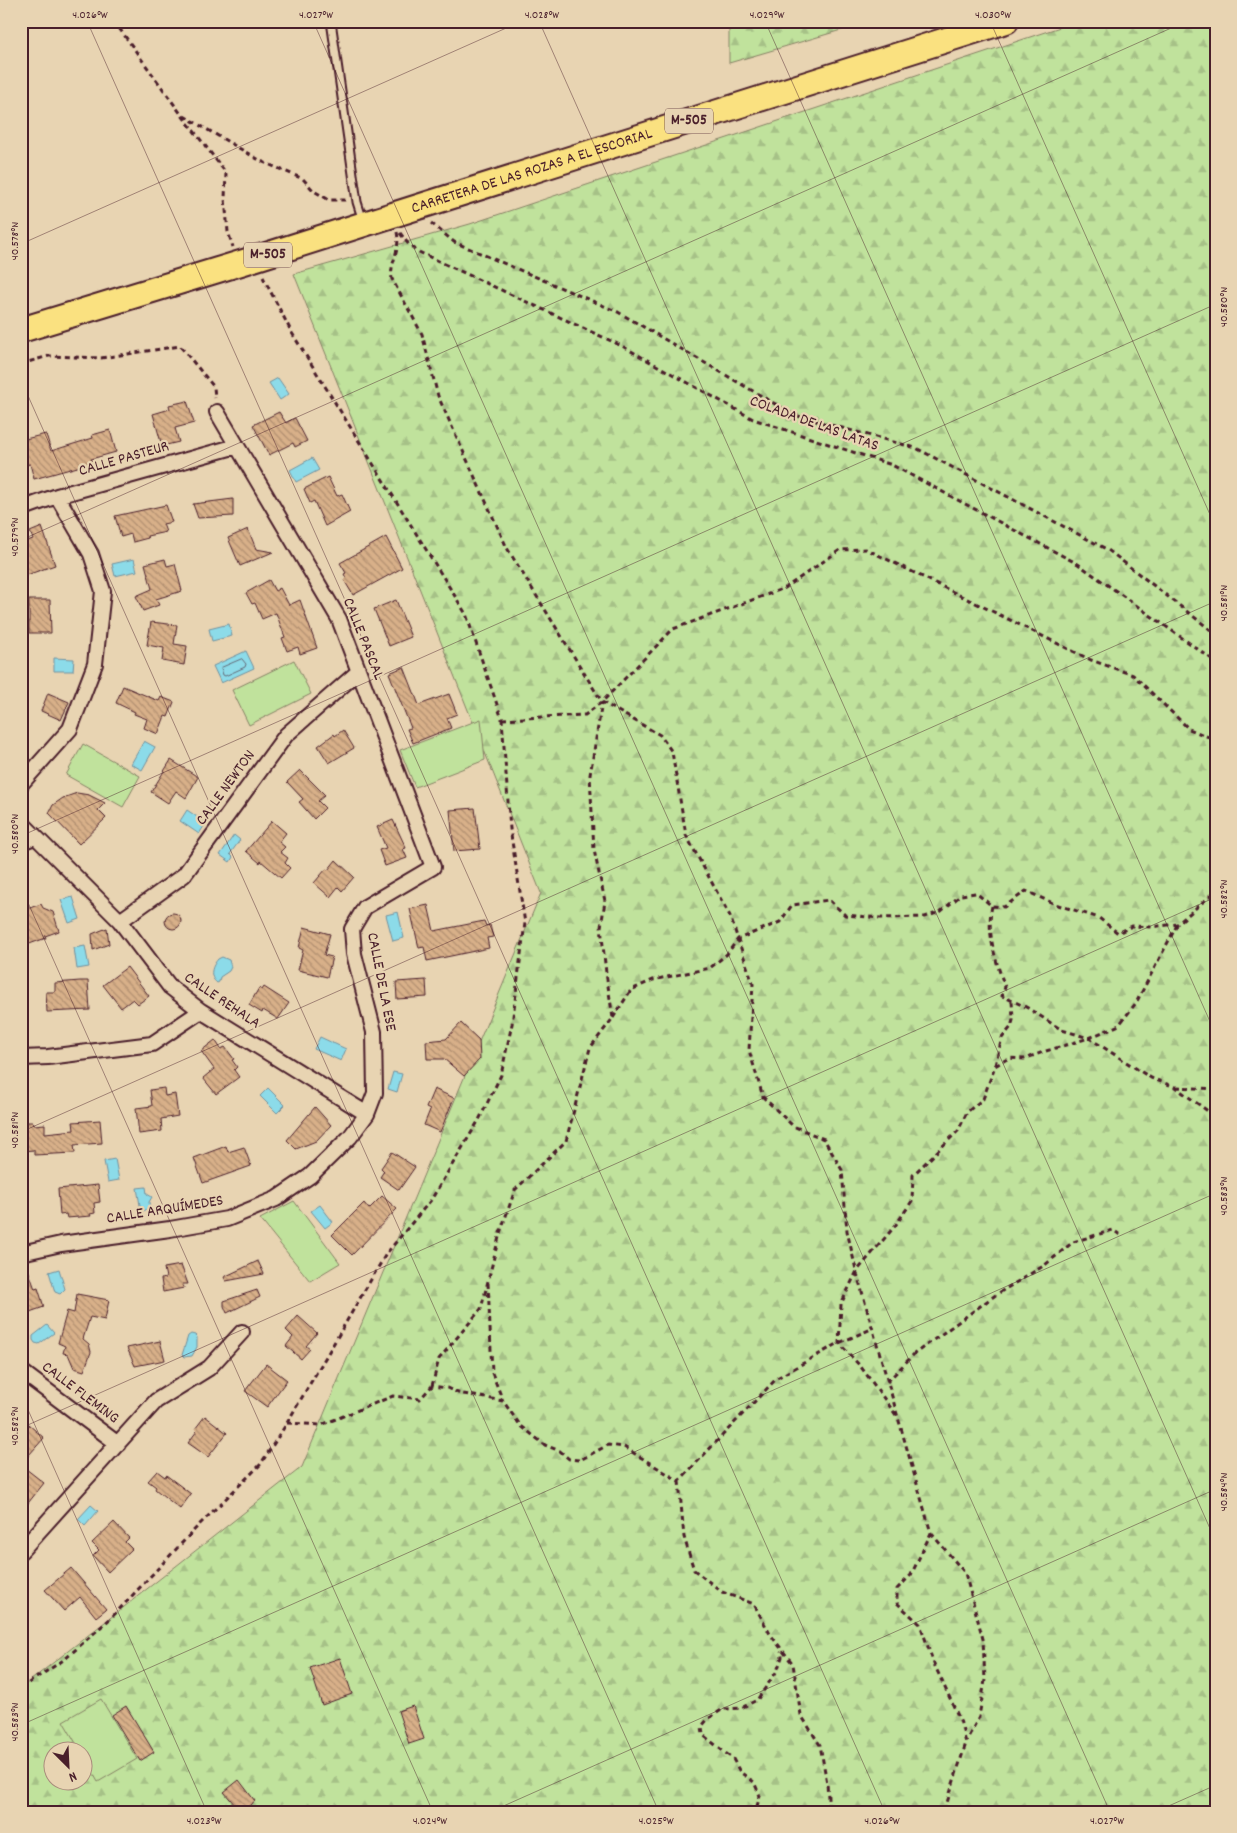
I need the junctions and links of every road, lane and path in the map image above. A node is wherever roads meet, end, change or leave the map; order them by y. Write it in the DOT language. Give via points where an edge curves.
graph roads {
  1 [pos="114,21"];
  2 [pos="331,21"];
  3 [pos="1006,21"];
  4 [pos="181,114"];
  5 [pos="364,216"];
  6 [pos="424,222"];
  7 [pos="244,262"];
  8 [pos="21,330"];
  9 [pos="21,364"];
  10 [pos="217,412"];
  11 [pos="236,446"];
  12 [pos="56,496"];
  13 [pos="21,509"];
  14 [pos="1216,634"];
  15 [pos="1216,662"];
  16 [pos="358,672"];
  17 [pos="602,702"];
  18 [pos="502,720"];
  19 [pos="1216,740"];
  20 [pos="21,784"];
  21 [pos="21,822"];
  22 [pos="35,836"];
  23 [pos="21,842"];
  24 [pos="433,867"];
  25 [pos="1216,891"];
  26 [pos="992,906"];
  27 [pos="120,921"];
  28 [pos="1177,924"];
  29 [pos="738,939"];
  30 [pos="1012,1000"];
  31 [pos="201,1012"];
  32 [pos="613,1018"];
  33 [pos="1090,1038"];
  34 [pos="21,1058"];
  35 [pos="995,1066"];
  36 [pos="1176,1087"];
  37 [pos="1216,1090"];
  38 [pos="367,1114"];
  39 [pos="1216,1117"];
  40 [pos="1123,1237"];
  41 [pos="21,1253"];
  42 [pos="857,1271"];
  43 [pos="488,1277"];
  44 [pos="871,1329"];
  45 [pos="242,1332"];
  46 [pos="839,1343"];
  47 [pos="21,1370"];
  48 [pos="887,1383"];
  49 [pos="432,1386"];
  50 [pos="503,1401"];
  51 [pos="898,1418"];
  52 [pos="118,1444"];
  53 [pos="680,1481"];
  54 [pos="931,1534"];
  55 [pos="21,1551"];
  56 [pos="780,1648"];
  57 [pos="21,1688"];
  58 [pos="966,1743"];
  59 [pos="749,1812"];
  60 [pos="829,1812"];
  61 [pos="944,1812"];
  1 -- 4 [label="path"];
  2 -- 5 [label="lane"];
  3 -- 5 [label="highway, CARRETERA DE LAS ROZAS A EL ESCORIAL / M-505"];
  4 -- 5 [label="path" via="261,161 303,179 329,200 352,200"];
  4 -- 7 [label="path" via="226,172 228,232 237,256"];
  5 -- 7 [label="highway, M-505"];
  6 -- 14 [label="path" via="454,242 618,312 794,415 916,448 1108,550"];
  7 -- 8 [label="highway, M-505"];
  9 -- 10 [label="path" via="49,356 101,358 180,346 214,387"];
  10 -- 11 [label="street, CALLE PASCAL"];
  11 -- 12 [label="street, CALLE PASTEUR"];
  11 -- 16 [label="street, CALLE PASCAL" via="339,619"];
  12 -- 13 [label="street, CALLE PASTEUR"];
  12 -- 20 [label="street" via="91,554 103,591 95,664 70,729"];
  15 -- 17 [label="path, COLADA DE LAS LATAS" via="1078,564 892,466 753,419 622,346 419,252 395,227 399,243 392,279 422,334 438,396 507,548"];
  16 -- 24 [label="street, CALLE PASCAL"];
  16 -- 27 [label="street, CALLE NEWTON" via="286,735 184,875"];
  17 -- 18 [label="path" via="585,714"];
  17 -- 19 [label="path" via="673,629 785,588 840,550 866,550 1090,660 1133,675 1190,729"];
  17 -- 29 [label="path" via="660,735 672,752 686,835 730,916"];
  17 -- 32 [label="path" via="590,775 594,850 605,901 601,928"];
  21 -- 22 [label="street, CALLE REHALA"];
  22 -- 23 [label="street"];
  22 -- 27 [label="street, CALLE REHALA"];
  24 -- 38 [label="street, CALLE DE LA ESE" via="365,907 352,929 354,954 374,1032 375,1093"];
  25 -- 28 [label="path"];
  26 -- 28 [label="path" via="1004,907 1026,891 1099,918 1118,933 1132,926"];
  26 -- 29 [label="path" via="976,893 961,895 940,912 925,917 880,918 845,915 829,900 792,905 780,922"];
  26 -- 30 [label="path" via="989,918 995,956 1005,987 1002,996"];
  27 -- 31 [label="street, CALLE REHALA" via="170,987"];
  28 -- 33 [label="path" via="1136,1003 1119,1025"];
  29 -- 32 [label="path" via="727,954 710,968 653,980 631,990"];
  29 -- 42 [label="path" via="753,984 749,1050 763,1097 793,1126 824,1139 842,1170 847,1231"];
  30 -- 33 [label="path" via="1062,1030"];
  30 -- 35 [label="path" via="1013,1020 1002,1038"];
  31 -- 34 [label="street" via="152,1044"];
  31 -- 38 [label="street, CALLE REHALA"];
  32 -- 43 [label="path" via="590,1048 566,1141 515,1190"];
  33 -- 35 [label="path" via="1024,1059 1009,1058"];
  33 -- 36 [label="path" via="1151,1078"];
  35 -- 42 [label="path" via="983,1099 968,1112 958,1131 913,1175 912,1200"];
  36 -- 37 [label="path"];
  36 -- 39 [label="path"];
  38 -- 41 [label="street, CALLE ARQUÍMEDES" via="350,1137 310,1176 276,1199 226,1219"];
  40 -- 48 [label="path" via="1113,1230 1073,1242 1045,1265 914,1354"];
  42 -- 44 [label="path"];
  42 -- 46 [label="path" via="841,1304"];
  43 -- 49 [label="path" via="481,1309 439,1359"];
  43 -- 50 [label="path" via="492,1373"];
  44 -- 46 [label="path"];
  44 -- 48 [label="path"];
  45 -- 52 [label="street" via="209,1368 156,1401"];
  46 -- 51 [label="path"];
  46 -- 53 [label="path" via="777,1378"];
  47 -- 52 [label="street, CALLE FLEMING"];
  48 -- 51 [label="path"];
  49 -- 50 [label="path"];
  49 -- 57 [label="path" via="420,1400 393,1396 321,1425 287,1423 260,1465 111,1618 65,1659"];
  50 -- 53 [label="path" via="520,1425 569,1459 580,1460 608,1445 624,1447"];
  51 -- 54 [label="path"];
  52 -- 55 [label="street"];
  53 -- 56 [label="path" via="684,1537 694,1570 722,1592 754,1604"];
  54 -- 58 [label="path" via="966,1573 983,1639 985,1680 979,1717"];
  54 -- 58 [label="path" via="911,1575 898,1589 896,1603 920,1624 960,1720"];
  56 -- 59 [label="path" via="782,1657 777,1671 756,1700 741,1708 723,1709 702,1726 703,1735 733,1758 740,1772 754,1782 760,1796 757,1806"];
  56 -- 60 [label="path" via="793,1664 801,1715 820,1745"];
  58 -- 61 [label="path"];
}
